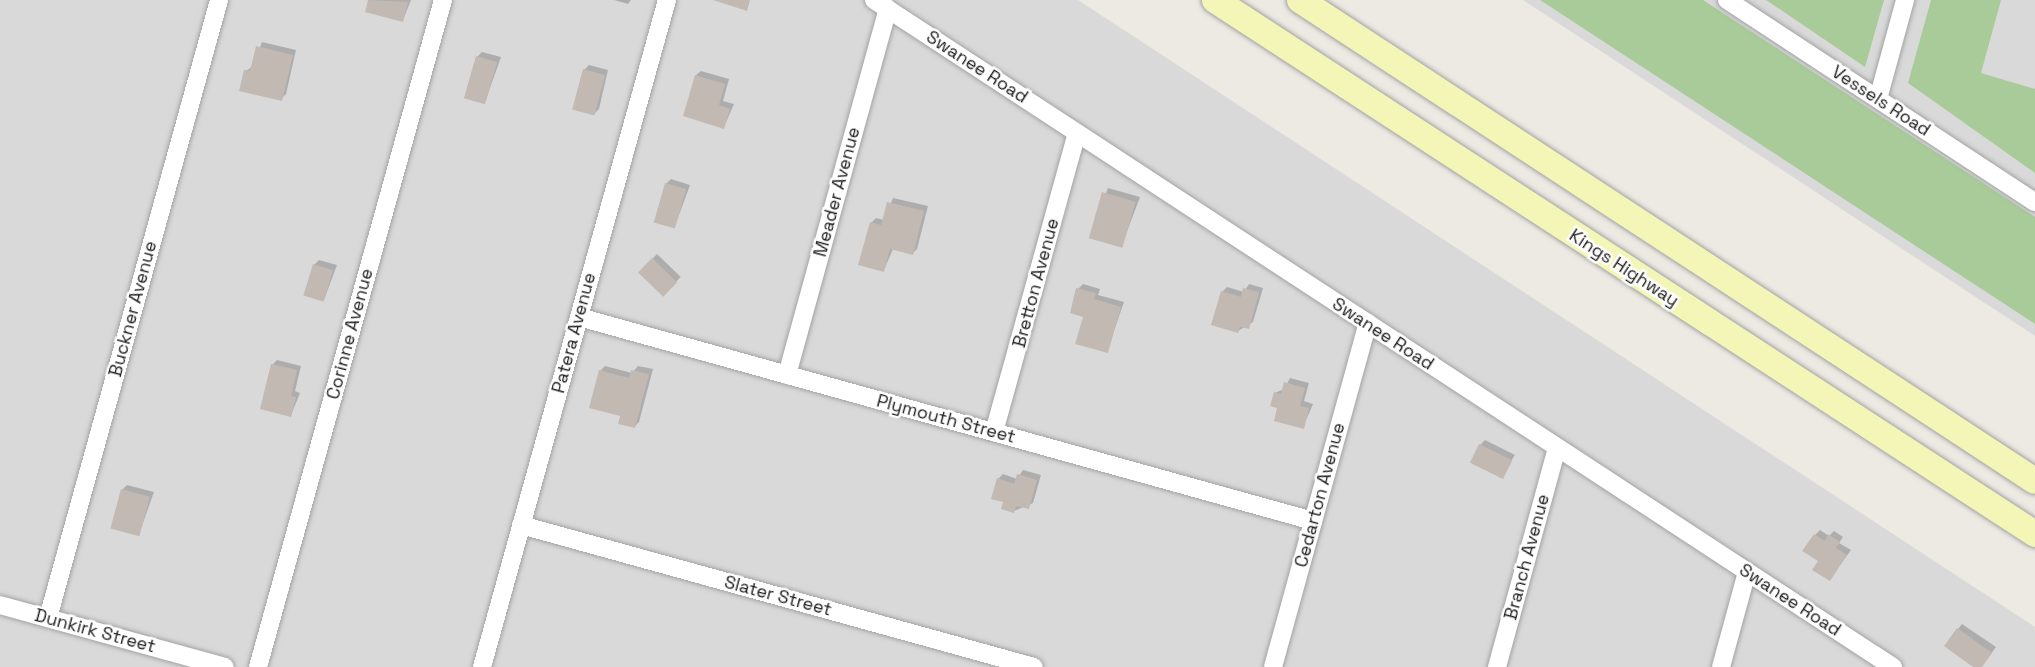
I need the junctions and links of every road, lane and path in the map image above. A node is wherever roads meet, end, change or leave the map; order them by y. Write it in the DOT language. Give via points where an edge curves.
graph roads {
  1 [pos="219,0"];
  2 [pos="442,0"];
  3 [pos="666,0"];
  4 [pos="1215,0"];
  5 [pos="1300,0"];
  6 [pos="1727,0"];
  7 [pos="1905,0"];
  8 [pos="881,4"];
  9 [pos="1878,99"];
  10 [pos="1077,133"];
  11 [pos="2035,202"];
  12 [pos="579,317"];
  13 [pos="1368,323"];
  14 [pos="787,375"];
  15 [pos="994,432"];
  16 [pos="1557,448"];
  17 [pos="2035,481"];
  18 [pos="1313,521"];
  19 [pos="521,525"];
  20 [pos="2035,534"];
  21 [pos="1747,572"];
  22 [pos="0,605"];
  23 [pos="48,618"];
  24 [pos="225,667"];
  25 [pos="258,667"];
  26 [pos="482,667"];
  27 [pos="1034,667"];
  28 [pos="1273,667"];
  29 [pos="1497,667"];
  30 [pos="1721,667"];
  31 [pos="1893,667"];
  1 -- 23 [label="street, Buckner Avenue"];
  2 -- 25 [label="street, Corinne Avenue"];
  3 -- 12 [label="street, Patera Avenue"];
  4 -- 20 [label="main road, Kings Highway"];
  5 -- 17 [label="main road"];
  6 -- 9 [label="street, Vessels Road"];
  7 -- 9 [label="street"];
  8 -- 10 [label="street, Swanee Road"];
  8 -- 14 [label="street, Meader Avenue"];
  9 -- 11 [label="street, Vessels Road"];
  10 -- 13 [label="street, Swanee Road"];
  10 -- 15 [label="street, Bretton Avenue"];
  12 -- 14 [label="street, Plymouth Street"];
  12 -- 19 [label="street, Patera Avenue"];
  13 -- 16 [label="street, Swanee Road"];
  13 -- 18 [label="street, Cedarton Avenue"];
  14 -- 15 [label="street, Plymouth Street"];
  15 -- 18 [label="street, Plymouth Street"];
  16 -- 21 [label="street, Swanee Road"];
  16 -- 29 [label="street, Branch Avenue"];
  18 -- 28 [label="street, Cedarton Avenue"];
  19 -- 26 [label="street, Patera Avenue"];
  19 -- 27 [label="street, Slater Street"];
  21 -- 30 [label="street"];
  21 -- 31 [label="street, Swanee Road"];
  22 -- 23 [label="street, Dunkirk Street"];
  23 -- 24 [label="street, Dunkirk Street"];
}
